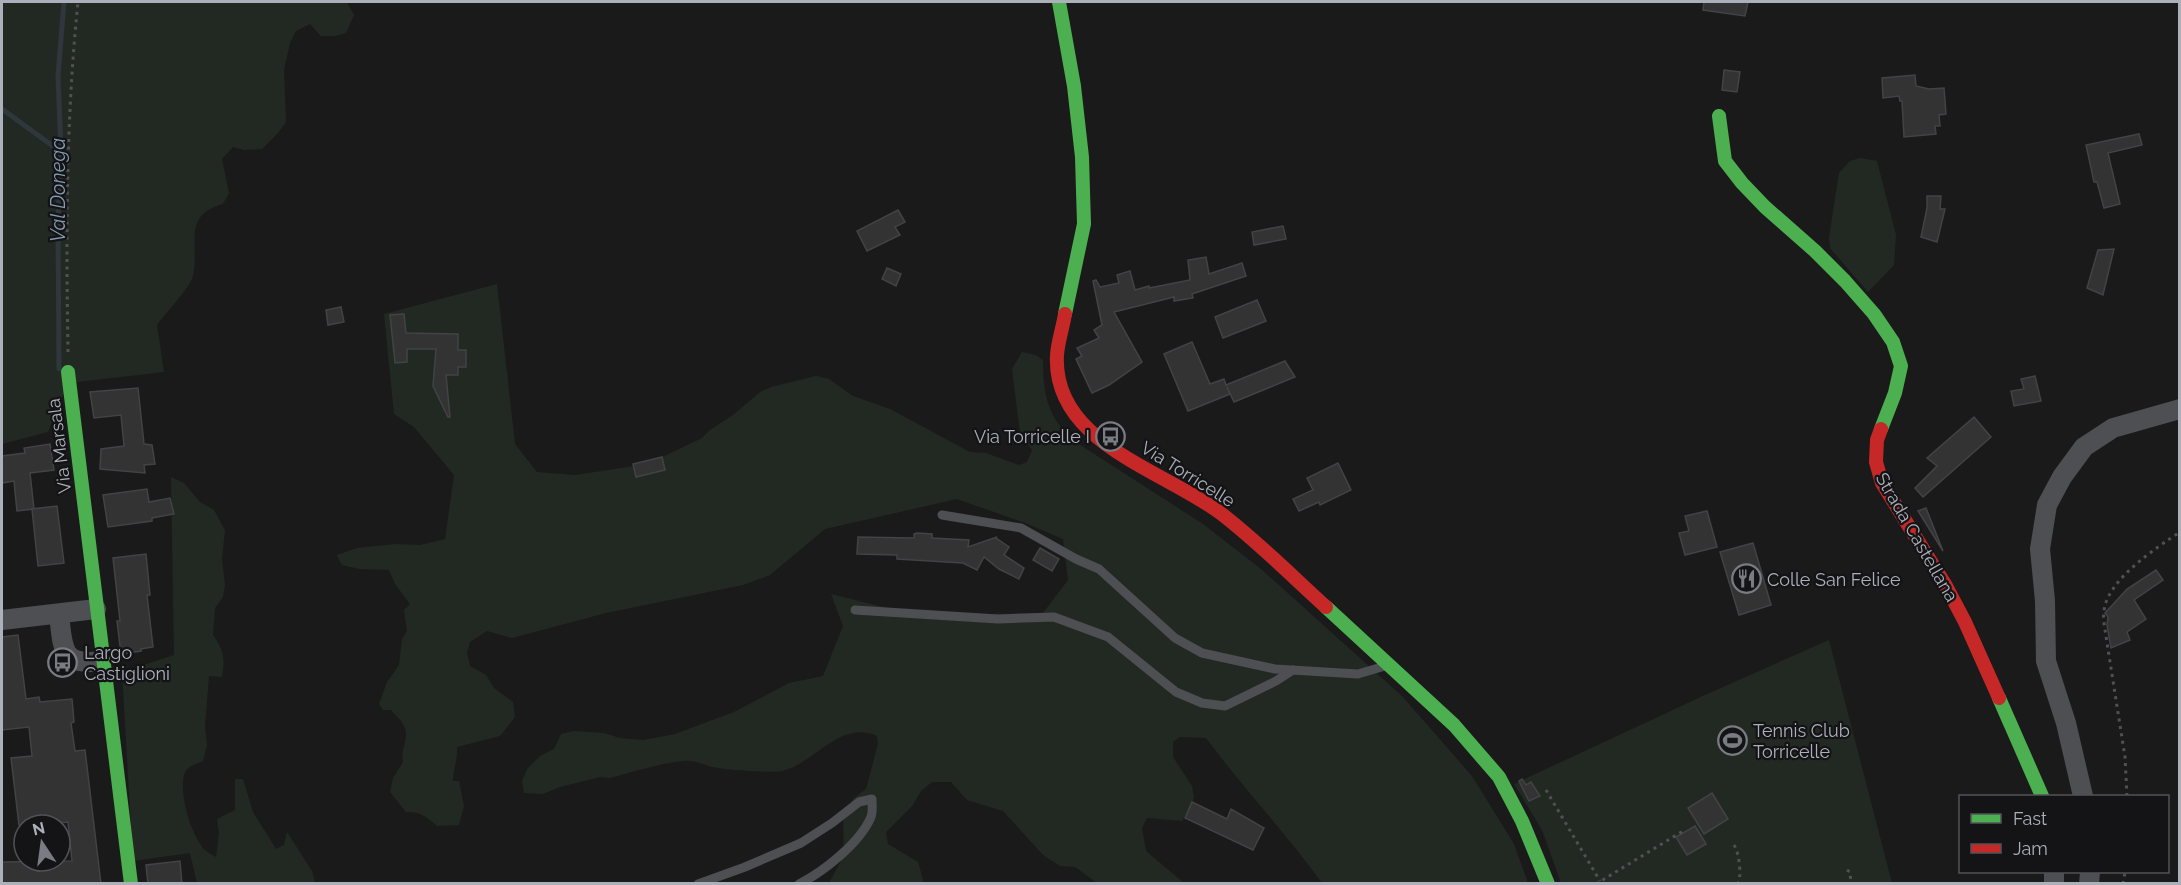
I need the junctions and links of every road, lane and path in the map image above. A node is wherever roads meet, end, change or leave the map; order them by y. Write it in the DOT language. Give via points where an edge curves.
graph roads {
  1 [pos="78,2"];
  2 [pos="1059,2"];
  3 [pos="1719,116"];
  4 [pos="68,372"];
  5 [pos="2180,409"];
  6 [pos="942,515"];
  7 [pos="2180,532"];
  8 [pos="96,609"];
  9 [pos="855,610"];
  10 [pos="58,614"];
  11 [pos="2,620"];
  12 [pos="102,661"];
  13 [pos="1390,665"];
  14 [pos="1293,670"];
  15 [pos="1546,790"];
  16 [pos="2042,795"];
  17 [pos="2083,795"];
  18 [pos="2127,795"];
  19 [pos="1683,831"];
  20 [pos="1734,845"];
  21 [pos="1847,870"];
  22 [pos="1598,882"];
  23 [pos="131,884"];
  24 [pos="698,884"];
  25 [pos="798,884"];
  26 [pos="1548,884"];
  27 [pos="1738,884"];
  28 [pos="1851,884"];
  1 -- 4 [label="path, Via Marsala" via="71,69 66,244"];
  2 -- 13 [label="street, Via Torricelle" via="1074,86 1084,213 1058,356 1061,386 1072,412 1096,436 1133,462 1222,514"];
  3 -- 16 [label="street, Strada Castellana" via="1725,161 1765,207 1845,281 1893,342 1901,366 1877,440 1876,462 1882,483 1965,622"];
  4 -- 8 [label="street, Via Marsala"];
  5 -- 17 [label="street" via="2113,428 2084,447 2047,505 2040,549 2046,661"];
  6 -- 14 [label="lane" via="1021,528 1100,569 1176,638 1202,653"];
  7 -- 18 [label="path" via="2146,555 2117,583 2104,609"];
  8 -- 10 [label="street"];
  8 -- 12 [label="street, Via Marsala"];
  9 -- 14 [label="lane" via="998,620 1054,617 1108,637 1176,692 1202,703 1225,706"];
  10 -- 11 [label="street"];
  10 -- 12 [label="street" via="63,648 68,656 80,662"];
  12 -- 23 [label="street, Via Marsala"];
  13 -- 14 [label="lane" via="1358,674"];
  13 -- 26 [label="street, Via Torricelle" via="1454,725 1499,777"];
  15 -- 22 [label="path"];
  19 -- 22 [label="path"];
  20 -- 27 [label="path" via="1741,878"];
  21 -- 28 [label="path"];
  24 -- 25 [label="lane" via="801,843 859,802 872,799 871,816 856,838 836,859"];
}
